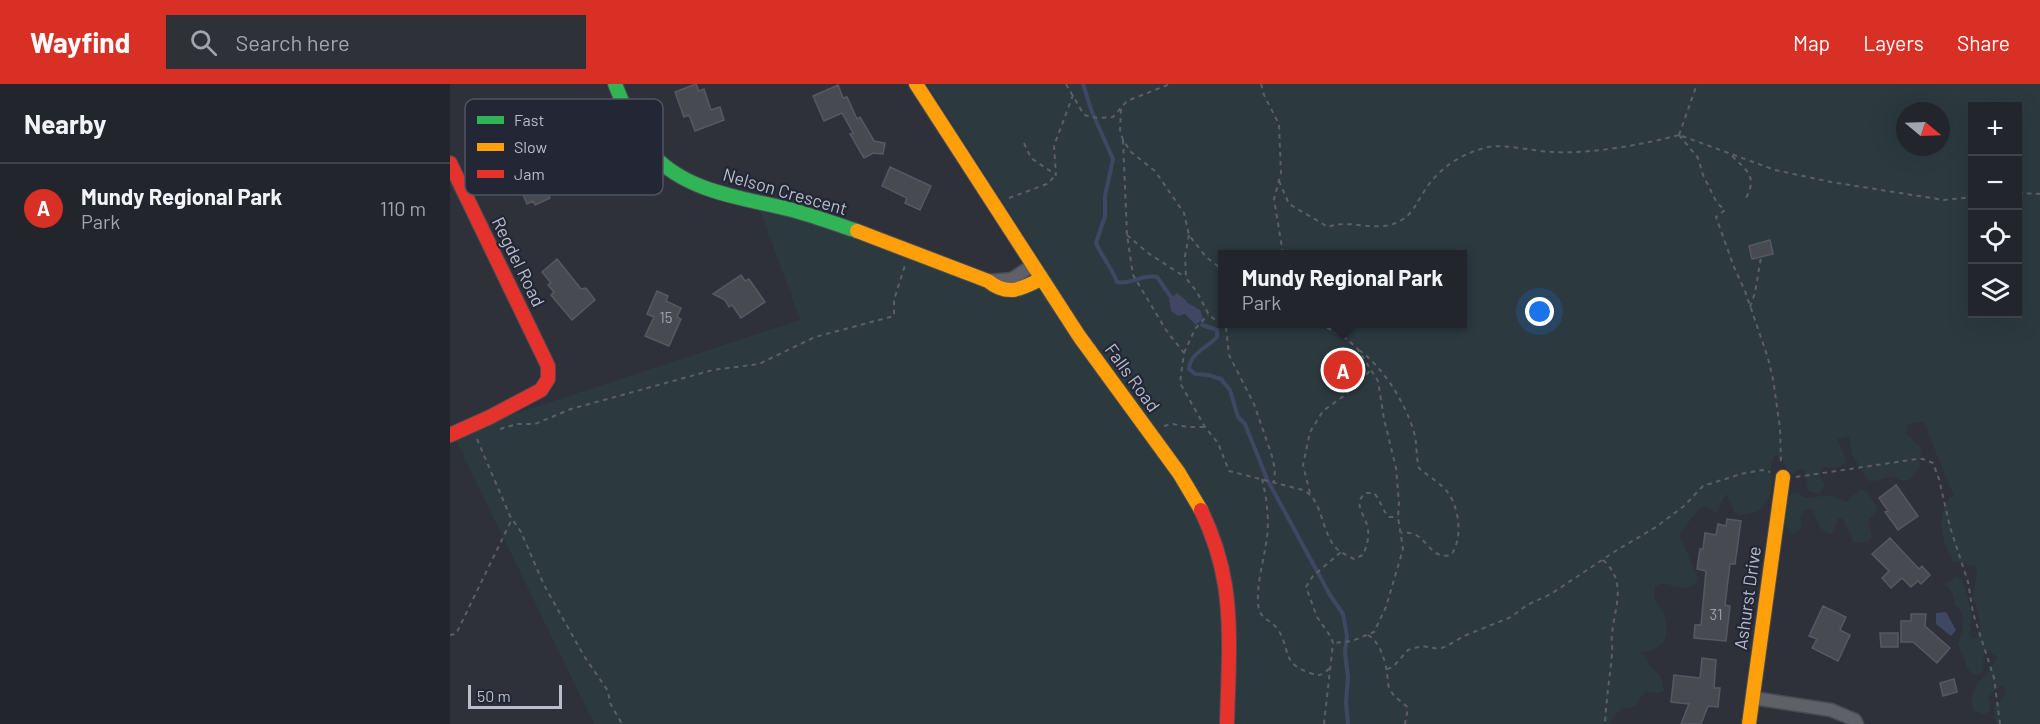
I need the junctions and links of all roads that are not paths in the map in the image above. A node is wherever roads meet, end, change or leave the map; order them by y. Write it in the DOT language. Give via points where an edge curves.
graph roads {
  1 [pos="615,84"];
  2 [pos="916,84"];
  3 [pos="622,99"];
  4 [pos="450,163"];
  5 [pos="663,164"];
  6 [pos="465,194"];
  7 [pos="466,195"];
  8 [pos="1033,265"];
  9 [pos="1041,279"];
  10 [pos="988,281"];
  11 [pos="450,435"];
  12 [pos="1783,477"];
  13 [pos="1753,698"];
  14 [pos="1227,724"];
  15 [pos="1749,724"];
  16 [pos="1857,724"];
  1 -- 3 [label="street, Nelson Crescent"];
  2 -- 8 [label="street, Falls Road"];
  4 -- 6 [label="street, Regdel Road"];
  5 -- 10 [label="street, Nelson Crescent" via="705,188 814,216"];
  7 -- 11 [label="street, Regdel Road" via="543,354 548,379 541,390"];
  8 -- 9 [label="street, Falls Road"];
  8 -- 10 [label="street" via="1012,279"];
  9 -- 10 [label="street, Nelson Crescent" via="1011,292"];
  9 -- 14 [label="street, Falls Road" via="1179,473 1210,531 1225,585 1228,618"];
  12 -- 13 [label="street, Ashurst Drive"];
  13 -- 15 [label="street, Ashurst Drive"];
  13 -- 16 [label="street" via="1831,710 1856,720"];
}
